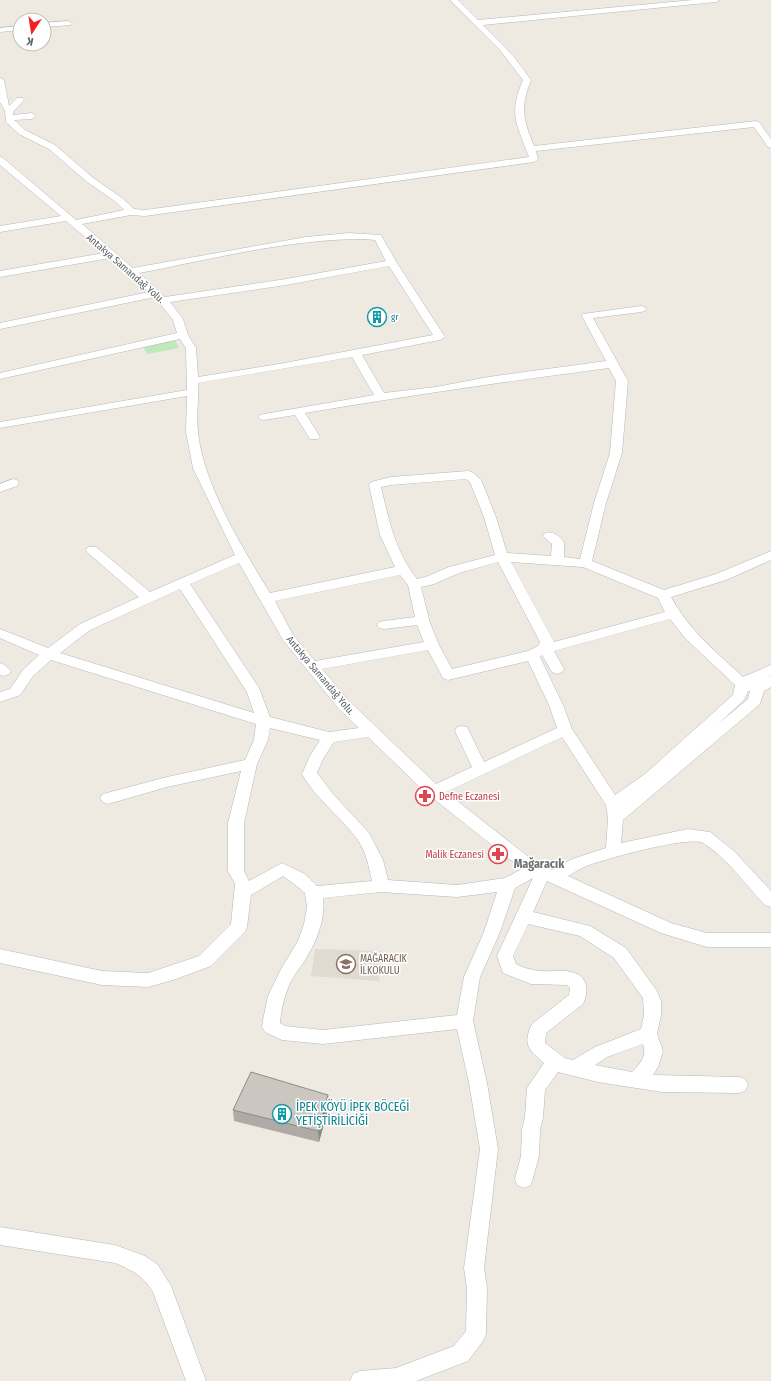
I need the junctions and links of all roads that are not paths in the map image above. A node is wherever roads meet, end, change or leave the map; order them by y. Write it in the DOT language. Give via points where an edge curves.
graph roads {
  1 [pos="454,0"];
  2 [pos="716,0"];
  3 [pos="68,23"];
  4 [pos="476,23"];
  5 [pos="52,24"];
  6 [pos="12,29"];
  7 [pos="0,30"];
  8 [pos="0,80"];
  9 [pos="20,100"];
  10 [pos="32,116"];
  11 [pos="7,117"];
  12 [pos="771,145"];
  13 [pos="531,149"];
  14 [pos="1,162"];
  15 [pos="132,212"];
  16 [pos="70,220"];
  17 [pos="0,229"];
  18 [pos="113,255"];
  19 [pos="392,263"];
  20 [pos="131,271"];
  21 [pos="0,274"];
  22 [pos="161,297"];
  23 [pos="641,309"];
  24 [pos="0,326"];
  25 [pos="183,335"];
  26 [pos="355,352"];
  27 [pos="612,364"];
  28 [pos="0,376"];
  29 [pos="193,386"];
  30 [pos="381,397"];
  31 [pos="298,411"];
  32 [pos="264,417"];
  33 [pos="0,425"];
  34 [pos="314,437"];
  35 [pos="13,483"];
  36 [pos="0,488"];
  37 [pos="549,536"];
  38 [pos="92,550"];
  39 [pos="771,555"];
  40 [pos="242,557"];
  41 [pos="502,557"];
  42 [pos="557,560"];
  43 [pos="585,563"];
  44 [pos="404,570"];
  45 [pos="183,583"];
  46 [pos="414,584"];
  47 [pos="663,595"];
  48 [pos="149,598"];
  49 [pos="267,598"];
  50 [pos="673,614"];
  51 [pos="422,620"];
  52 [pos="384,625"];
  53 [pos="1,634"];
  54 [pos="432,645"];
  55 [pos="540,651"];
  56 [pos="49,654"];
  57 [pos="313,666"];
  58 [pos="557,669"];
  59 [pos="771,670"];
  60 [pos="771,681"];
  61 [pos="743,683"];
  62 [pos="757,689"];
  63 [pos="0,697"];
  64 [pos="264,721"];
  65 [pos="565,730"];
  66 [pos="371,731"];
  67 [pos="462,731"];
  68 [pos="329,737"];
  69 [pos="250,764"];
  70 [pos="481,770"];
  71 [pos="435,791"];
  72 [pos="108,798"];
  73 [pos="615,811"];
  74 [pos="613,851"];
  75 [pos="544,873"];
  76 [pos="508,884"];
  77 [pos="381,886"];
  78 [pos="243,891"];
  79 [pos="313,893"];
  80 [pos="771,901"];
  81 [pos="522,916"];
  82 [pos="771,940"];
  83 [pos="0,956"];
  84 [pos="464,1021"];
  85 [pos="648,1034"];
  86 [pos="555,1062"];
  87 [pos="576,1068"];
  88 [pos="634,1080"];
  89 [pos="739,1085"];
  90 [pos="524,1179"];
  91 [pos="0,1236"];
  92 [pos="196,1381"];
  93 [pos="360,1381"];
  1 -- 4 [label="street"];
  2 -- 4 [label="street"];
  3 -- 5 [label="street"];
  4 -- 13 [label="street" via="516,64 527,80 520,94 518,115"];
  6 -- 7 [label="street"];
  8 -- 11 [label="street"];
  9 -- 11 [label="street"];
  10 -- 11 [label="street"];
  11 -- 15 [label="street" via="22,132 52,147"];
  12 -- 13 [label="street" via="756,124"];
  13 -- 15 [label="street" via="534,159 145,213"];
  14 -- 16 [label="street, Antakya Samandağ Yolu."];
  15 -- 16 [label="street"];
  16 -- 17 [label="street"];
  16 -- 18 [label="street, Antakya Samandağ Yolu."];
  18 -- 20 [label="street, Antakya Samandağ Yolu."];
  18 -- 21 [label="street"];
  19 -- 20 [label="street" via="378,237 327,237"];
  19 -- 22 [label="street" via="280,283"];
  19 -- 26 [label="street" via="440,337"];
  20 -- 22 [label="street, Antakya Samandağ Yolu."];
  22 -- 24 [label="street"];
  22 -- 25 [label="street, Antakya Samandağ Yolu." via="178,319"];
  23 -- 27 [label="street" via="587,316"];
  25 -- 28 [label="street"];
  25 -- 29 [label="street, Antakya Samandağ Yolu." via="191,348"];
  26 -- 29 [label="street"];
  26 -- 30 [label="street"];
  27 -- 30 [label="street"];
  27 -- 43 [label="street" via="622,381 616,453"];
  29 -- 33 [label="street"];
  29 -- 40 [label="street, Antakya Samandağ Yolu." via="192,432 199,468"];
  30 -- 31 [label="street"];
  31 -- 32 [label="street"];
  31 -- 34 [label="street"];
  35 -- 36 [label="street"];
  37 -- 42 [label="street" via="558,543"];
  38 -- 48 [label="street"];
  39 -- 47 [label="street" via="721,577"];
  40 -- 45 [label="street"];
  40 -- 49 [label="street, Antakya Samandağ Yolu."];
  41 -- 42 [label="street"];
  41 -- 44 [label="street" via="475,480 468,475 391,481 374,485 386,535"];
  41 -- 46 [label="street"];
  41 -- 55 [label="street" via="547,642"];
  42 -- 43 [label="street"];
  43 -- 47 [label="street"];
  44 -- 46 [label="street"];
  44 -- 49 [label="street"];
  45 -- 48 [label="street"];
  45 -- 64 [label="street" via="254,690"];
  46 -- 51 [label="street"];
  47 -- 50 [label="street"];
  48 -- 56 [label="street" via="85,627"];
  49 -- 57 [label="street, Antakya Samandağ Yolu." via="288,637"];
  50 -- 55 [label="street"];
  50 -- 61 [label="street" via="690,635"];
  51 -- 52 [label="street"];
  51 -- 54 [label="street"];
  53 -- 56 [label="street"];
  54 -- 55 [label="street" via="448,675"];
  54 -- 57 [label="street"];
  55 -- 58 [label="street"];
  55 -- 65 [label="street"];
  56 -- 63 [label="street" via="28,673 15,692"];
  56 -- 64 [label="street"];
  57 -- 66 [label="street, Antakya Samandağ Yolu." via="344,705"];
  59 -- 61 [label="street"];
  60 -- 62 [label="street"];
  61 -- 62 [label="street"];
  61 -- 73 [label="street" via="739,697"];
  62 -- 73 [label="street" via="755,701"];
  64 -- 68 [label="street"];
  64 -- 69 [label="street" via="261,740"];
  65 -- 70 [label="street"];
  65 -- 73 [label="street"];
  66 -- 68 [label="street"];
  66 -- 71 [label="street, Antakya Samandağ Yolu."];
  67 -- 70 [label="street"];
  68 -- 77 [label="street" via="309,774 364,837 375,860"];
  69 -- 72 [label="street" via="166,782"];
  69 -- 78 [label="street" via="236,823 236,871 243,884"];
  70 -- 71 [label="street"];
  71 -- 75 [label="street, Antakya Samandağ Yolu."];
  73 -- 74 [label="street"];
  74 -- 75 [label="street"];
  74 -- 80 [label="street" via="688,835 704,836 728,855"];
  75 -- 76 [label="street"];
  75 -- 81 [label="street"];
  75 -- 82 [label="street, Antakya Samandağ Yolu." via="667,928 707,940"];
  76 -- 77 [label="street" via="457,891"];
  76 -- 84 [label="street" via="492,932 472,977"];
  77 -- 79 [label="street"];
  78 -- 79 [label="street" via="282,869 295,874"];
  78 -- 83 [label="street" via="239,927 205,961 148,980 102,978"];
  79 -- 84 [label="street" via="316,909 310,934 301,953 284,977 272,1006 271,1027 282,1033 323,1037"];
  81 -- 85 [label="street" via="584,931 620,953 654,1002"];
  81 -- 86 [label="street" via="505,956 508,968 520,975 538,978 570,978 579,986 577,999 538,1029 536,1046"];
  84 -- 93 [label="street" via="489,1149 474,1268 477,1288 476,1334 461,1354 396,1378"];
  85 -- 87 [label="street" via="601,1052"];
  85 -- 88 [label="street" via="654,1051 648,1066"];
  86 -- 87 [label="street"];
  86 -- 90 [label="street" via="536,1088 530,1156"];
  87 -- 88 [label="street"];
  88 -- 89 [label="street" via="662,1084"];
  91 -- 92 [label="street" via="115,1254 138,1262 151,1272 161,1286"];
}
